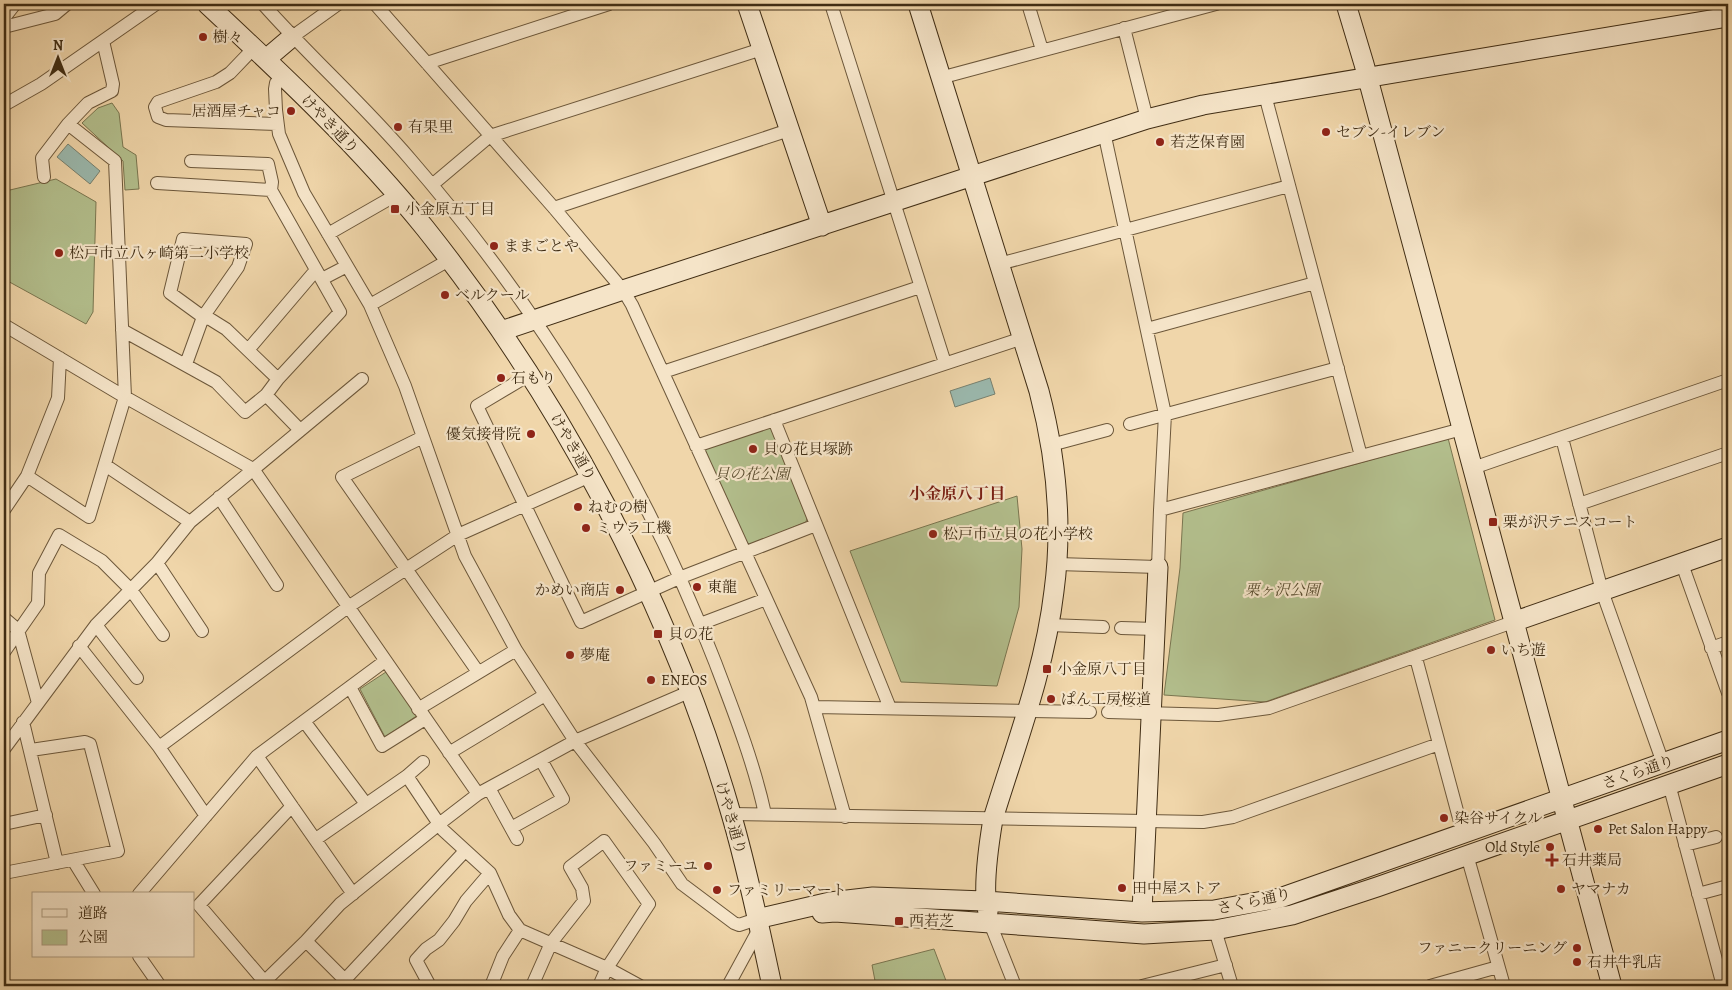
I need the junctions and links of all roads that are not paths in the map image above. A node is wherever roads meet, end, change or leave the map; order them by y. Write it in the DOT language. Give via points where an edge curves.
graph roads {
  1 [pos="15,4"];
  2 [pos="67,4"];
  3 [pos="156,4"];
  4 [pos="207,4"];
  5 [pos="263,4"];
  6 [pos="338,4"];
  7 [pos="375,4"];
  8 [pos="609,4"];
  9 [pos="747,4"];
  10 [pos="831,4"];
  11 [pos="918,4"];
  12 [pos="1028,4"];
  13 [pos="1216,4"];
  14 [pos="1346,4"];
  15 [pos="4,18"];
  16 [pos="1728,18"];
  17 [pos="4,27"];
  18 [pos="1124,28"];
  19 [pos="292,37"];
  20 [pos="103,40"];
  21 [pos="762,49"];
  22 [pos="1042,50"];
  23 [pos="260,53"];
  24 [pos="426,63"];
  25 [pos="283,76"];
  26 [pos="1367,77"];
  27 [pos="940,78"];
  28 [pos="1265,95"];
  29 [pos="4,105"];
  30 [pos="1147,119"];
  31 [pos="68,124"];
  32 [pos="277,124"];
  33 [pos="789,130"];
  34 [pos="1104,132"];
  35 [pos="490,136"];
  36 [pos="191,161"];
  37 [pos="971,176"];
  38 [pos="44,177"];
  39 [pos="157,183"];
  40 [pos="432,185"];
  41 [pos="1289,186"];
  42 [pos="272,190"];
  43 [pos="396,195"];
  44 [pos="894,202"];
  45 [pos="554,208"];
  46 [pos="822,226"];
  47 [pos="1126,230"];
  48 [pos="328,234"];
  49 [pos="449,260"];
  50 [pos="999,264"];
  51 [pos="347,266"];
  52 [pos="319,275"];
  53 [pos="1315,283"];
  54 [pos="920,287"];
  55 [pos="623,290"];
  56 [pos="370,305"];
  57 [pos="203,317"];
  58 [pos="534,320"];
  59 [pos="4,325"];
  60 [pos="1147,329"];
  61 [pos="122,330"];
  62 [pos="501,331"];
  63 [pos="1023,338"];
  64 [pos="248,350"];
  65 [pos="60,358"];
  66 [pos="945,363"];
  67 [pos="186,364"];
  68 [pos="1338,368"];
  69 [pos="663,372"];
  70 [pos="529,374"];
  71 [pos="278,379"];
  72 [pos="362,379"];
  73 [pos="1728,380"];
  74 [pos="266,395"];
  75 [pos="125,397"];
  76 [pos="1165,414"];
  77 [pos="774,420"];
  78 [pos="1130,424"];
  79 [pos="1462,429"];
  80 [pos="300,430"];
  81 [pos="1107,430"];
  82 [pos="423,436"];
  83 [pos="1562,438"];
  84 [pos="1051,445"];
  85 [pos="696,446"];
  86 [pos="1728,453"];
  87 [pos="1361,456"];
  88 [pos="105,465"];
  89 [pos="1473,468"];
  90 [pos="253,469"];
  91 [pos="27,476"];
  92 [pos="590,476"];
  93 [pos="219,497"];
  94 [pos="524,504"];
  95 [pos="1579,504"];
  96 [pos="4,508"];
  97 [pos="1160,510"];
  98 [pos="190,522"];
  99 [pos="816,524"];
  100 [pos="458,535"];
  101 [pos="1728,547"];
  102 [pos="745,552"];
  103 [pos="157,563"];
  104 [pos="1057,564"];
  105 [pos="1682,564"];
  106 [pos="1158,568"];
  107 [pos="406,569"];
  108 [pos="679,578"];
  109 [pos="277,585"];
  110 [pos="131,590"];
  111 [pos="649,591"];
  112 [pos="1602,591"];
  113 [pos="766,599"];
  114 [pos="348,607"];
  115 [pos="4,618"];
  116 [pos="1513,622"];
  117 [pos="700,624"];
  118 [pos="96,625"];
  119 [pos="1049,625"];
  120 [pos="1102,627"];
  121 [pos="1121,628"];
  122 [pos="1156,629"];
  123 [pos="18,630"];
  124 [pos="202,631"];
  125 [pos="163,635"];
  126 [pos="1728,642"];
  127 [pos="79,646"];
  128 [pos="1711,648"];
  129 [pos="516,650"];
  130 [pos="4,652"];
  131 [pos="1416,658"];
  132 [pos="385,661"];
  133 [pos="478,672"];
  134 [pos="136,678"];
  135 [pos="350,687"];
  136 [pos="689,692"];
  137 [pos="1728,693"];
  138 [pos="545,695"];
  139 [pos="38,704"];
  140 [pos="815,707"];
  141 [pos="890,708"];
  142 [pos="1026,711"];
  143 [pos="1090,712"];
  144 [pos="1108,712"];
  145 [pos="1152,713"];
  146 [pos="422,714"];
  147 [pos="304,721"];
  148 [pos="24,722"];
  149 [pos="1728,740"];
  150 [pos="575,741"];
  151 [pos="1439,744"];
  152 [pos="159,747"];
  153 [pos="4,749"];
  154 [pos="31,750"];
  155 [pos="449,753"];
  156 [pos="257,756"];
  157 [pos="541,760"];
  158 [pos="423,762"];
  159 [pos="1663,763"];
  160 [pos="1728,764"];
  161 [pos="408,776"];
  162 [pos="1669,784"];
  163 [pos="484,791"];
  164 [pos="1563,798"];
  165 [pos="366,804"];
  166 [pos="292,806"];
  167 [pos="731,814"];
  168 [pos="765,814"];
  169 [pos="46,815"];
  170 [pos="206,816"];
  171 [pos="845,817"];
  172 [pos="993,819"];
  173 [pos="1568,819"];
  174 [pos="1147,822"];
  175 [pos="4,824"];
  176 [pos="439,824"];
  177 [pos="1463,833"];
  178 [pos="1716,837"];
  179 [pos="316,839"];
  180 [pos="1685,845"];
  181 [pos="465,851"];
  182 [pos="1467,855"];
  183 [pos="73,860"];
  184 [pos="57,863"];
  185 [pos="4,873"];
  186 [pos="490,874"];
  187 [pos="1728,886"];
  188 [pos="93,892"];
  189 [pos="141,892"];
  190 [pos="353,894"];
  191 [pos="1698,894"];
  192 [pos="985,902"];
  193 [pos="1214,910"];
  194 [pos="1142,912"];
  195 [pos="990,923"];
  196 [pos="758,924"];
  197 [pos="520,930"];
  198 [pos="1215,930"];
  199 [pos="306,942"];
  200 [pos="551,943"];
  201 [pos="140,958"];
  202 [pos="1226,965"];
  203 [pos="1498,967"];
  204 [pos="607,968"];
  205 [pos="341,982"];
  206 [pos="261,985"];
  207 [pos="160,986"];
  208 [pos="430,986"];
  209 [pos="491,986"];
  210 [pos="532,986"];
  211 [pos="599,986"];
  212 [pos="640,986"];
  213 [pos="728,986"];
  214 [pos="772,986"];
  215 [pos="1015,986"];
  216 [pos="1142,986"];
  217 [pos="1232,986"];
  218 [pos="1430,986"];
  219 [pos="1504,986"];
  220 [pos="1612,986"];
  221 [pos="1723,986"];
  1 -- 15 [label="street"];
  2 -- 17 [label="street" via="55,14"];
  3 -- 20 [label="street"];
  4 -- 23 [label="street, けやき通り"];
  5 -- 19 [label="street"];
  6 -- 19 [label="street"];
  7 -- 24 [label="street"];
  8 -- 24 [label="street"];
  9 -- 21 [label="street"];
  10 -- 44 [label="street"];
  11 -- 27 [label="street"];
  12 -- 22 [label="street"];
  13 -- 18 [label="street"];
  14 -- 26 [label="street"];
  16 -- 26 [label="street"];
  18 -- 22 [label="street"];
  18 -- 30 [label="street"];
  19 -- 23 [label="street"];
  19 -- 40 [label="street" via="354,97"];
  20 -- 29 [label="street" via="41,84"];
  20 -- 31 [label="street" via="112,91 88,104"];
  21 -- 33 [label="street"];
  21 -- 35 [label="street"];
  22 -- 27 [label="street"];
  23 -- 25 [label="street, けやき通り"];
  23 -- 32 [label="street" via="223,78 158,102 155,107 158,116 166,120"];
  24 -- 35 [label="street"];
  25 -- 32 [label="street" via="276,83 275,90"];
  25 -- 43 [label="street, けやき通り"];
  26 -- 28 [label="street"];
  26 -- 79 [label="street"];
  27 -- 37 [label="street"];
  28 -- 30 [label="street" via="1203,105"];
  28 -- 41 [label="street"];
  30 -- 34 [label="street"];
  31 -- 38 [label="street" via="42,158"];
  31 -- 61 [label="street" via="115,161"];
  32 -- 48 [label="street" via="296,174"];
  33 -- 45 [label="street"];
  33 -- 46 [label="street"];
  34 -- 37 [label="street"];
  34 -- 47 [label="street"];
  35 -- 40 [label="street"];
  35 -- 45 [label="street"];
  36 -- 42 [label="street" via="268,164"];
  37 -- 44 [label="street"];
  37 -- 50 [label="street"];
  39 -- 42 [label="street"];
  40 -- 58 [label="street" via="499,269"];
  41 -- 47 [label="street"];
  41 -- 53 [label="street"];
  42 -- 52 [label="street"];
  43 -- 48 [label="street"];
  43 -- 49 [label="street, けやき通り"];
  44 -- 46 [label="street"];
  44 -- 54 [label="street"];
  45 -- 55 [label="street"];
  46 -- 55 [label="street"];
  47 -- 50 [label="street"];
  47 -- 60 [label="street"];
  48 -- 51 [label="street"];
  49 -- 56 [label="street"];
  49 -- 62 [label="street, けやき通り"];
  50 -- 63 [label="street"];
  51 -- 52 [label="street"];
  51 -- 56 [label="street"];
  52 -- 64 [label="street"];
  52 -- 71 [label="street" via="340,312"];
  53 -- 60 [label="street"];
  53 -- 68 [label="street"];
  54 -- 66 [label="street"];
  54 -- 69 [label="street"];
  55 -- 58 [label="street"];
  55 -- 69 [label="street"];
  56 -- 82 [label="street"];
  57 -- 57 [label="street" via="238,268 246,244 183,240 170,293"];
  57 -- 64 [label="street" via="226,330"];
  57 -- 67 [label="street"];
  58 -- 62 [label="street"];
  58 -- 108 [label="street" via="623,464"];
  59 -- 65 [label="street"];
  60 -- 76 [label="street"];
  61 -- 67 [label="street"];
  61 -- 75 [label="street"];
  62 -- 70 [label="street, けやき通り"];
  63 -- 66 [label="street"];
  63 -- 84 [label="street" via="1042,400"];
  64 -- 71 [label="street"];
  65 -- 75 [label="street"];
  65 -- 91 [label="street" via="58,398"];
  66 -- 77 [label="street"];
  67 -- 74 [label="street" via="216,382 244,412"];
  68 -- 76 [label="street"];
  68 -- 87 [label="street"];
  69 -- 85 [label="street"];
  70 -- 92 [label="street, けやき通り"];
  70 -- 94 [label="street" via="477,406"];
  71 -- 74 [label="street"];
  72 -- 80 [label="street"];
  73 -- 83 [label="street"];
  74 -- 80 [label="street"];
  75 -- 88 [label="street"];
  75 -- 90 [label="street"];
  76 -- 78 [label="street"];
  76 -- 97 [label="street"];
  77 -- 85 [label="street"];
  77 -- 99 [label="street"];
  79 -- 87 [label="street"];
  79 -- 89 [label="street"];
  80 -- 90 [label="street"];
  81 -- 84 [label="street"];
  82 -- 100 [label="street"];
  82 -- 107 [label="street" via="342,477"];
  83 -- 89 [label="street"];
  83 -- 95 [label="street"];
  84 -- 104 [label="street" via="1057,494"];
  85 -- 102 [label="street"];
  86 -- 95 [label="street"];
  87 -- 97 [label="street"];
  88 -- 91 [label="street" via="90,517"];
  88 -- 98 [label="street"];
  89 -- 116 [label="street"];
  90 -- 93 [label="street"];
  90 -- 114 [label="street"];
  91 -- 96 [label="street"];
  92 -- 94 [label="street"];
  92 -- 111 [label="street, けやき通り"];
  93 -- 98 [label="street"];
  93 -- 109 [label="street"];
  94 -- 100 [label="street"];
  94 -- 111 [label="street" via="581,622"];
  95 -- 112 [label="street"];
  97 -- 106 [label="street"];
  98 -- 103 [label="street"];
  99 -- 102 [label="street"];
  99 -- 141 [label="street"];
  100 -- 107 [label="street"];
  100 -- 129 [label="street"];
  101 -- 105 [label="street"];
  102 -- 108 [label="street"];
  102 -- 113 [label="street"];
  103 -- 110 [label="street"];
  103 -- 124 [label="street"];
  104 -- 106 [label="street"];
  104 -- 119 [label="street"];
  105 -- 112 [label="street"];
  105 -- 128 [label="street"];
  106 -- 122 [label="street"];
  107 -- 114 [label="street"];
  107 -- 133 [label="street"];
  108 -- 111 [label="street"];
  108 -- 117 [label="street"];
  110 -- 118 [label="street"];
  110 -- 123 [label="street" via="102,561 59,535 39,573 38,603"];
  110 -- 125 [label="street"];
  111 -- 136 [label="street, けやき通り"];
  112 -- 116 [label="street"];
  112 -- 159 [label="street"];
  113 -- 117 [label="street"];
  113 -- 140 [label="street"];
  114 -- 132 [label="street"];
  114 -- 152 [label="street"];
  115 -- 123 [label="street"];
  116 -- 131 [label="street"];
  116 -- 164 [label="street"];
  117 -- 168 [label="street" via="742,734"];
  118 -- 127 [label="street"];
  118 -- 134 [label="street"];
  119 -- 120 [label="street"];
  119 -- 142 [label="street"];
  121 -- 122 [label="street"];
  122 -- 145 [label="street"];
  123 -- 130 [label="street"];
  123 -- 139 [label="street"];
  126 -- 128 [label="street"];
  127 -- 139 [label="street"];
  127 -- 152 [label="street"];
  128 -- 137 [label="street"];
  129 -- 133 [label="street"];
  129 -- 138 [label="street"];
  131 -- 145 [label="street" via="1288,703 1254,711 1218,715"];
  131 -- 151 [label="street"];
  132 -- 135 [label="street"];
  132 -- 146 [label="street"];
  133 -- 146 [label="street"];
  135 -- 146 [label="street" via="382,746"];
  135 -- 147 [label="street"];
  136 -- 150 [label="street"];
  136 -- 167 [label="street, けやき通り"];
  138 -- 150 [label="street"];
  138 -- 155 [label="street"];
  139 -- 148 [label="street"];
  140 -- 141 [label="street"];
  140 -- 171 [label="street"];
  141 -- 142 [label="street"];
  142 -- 143 [label="street"];
  142 -- 172 [label="street"];
  144 -- 145 [label="street"];
  145 -- 174 [label="street"];
  146 -- 155 [label="street"];
  147 -- 156 [label="street"];
  147 -- 165 [label="street"];
  148 -- 153 [label="street"];
  148 -- 154 [label="street"];
  149 -- 159 [label="street, さくら通り"];
  150 -- 157 [label="street"];
  150 -- 196 [label="street" via="682,884 734,923"];
  151 -- 174 [label="street" via="1233,817 1203,822"];
  151 -- 177 [label="street"];
  152 -- 170 [label="street"];
  154 -- 169 [label="street"];
  154 -- 183 [label="street" via="90,744 118,851"];
  155 -- 163 [label="street"];
  156 -- 166 [label="street"];
  156 -- 170 [label="street"];
  157 -- 163 [label="street"];
  157 -- 163 [label="street" via="562,799 514,834"];
  158 -- 161 [label="street"];
  159 -- 164 [label="street, さくら通り"];
  160 -- 162 [label="street, さくら通り"];
  161 -- 165 [label="street"];
  161 -- 176 [label="street"];
  162 -- 173 [label="street, さくら通り"];
  162 -- 180 [label="street"];
  163 -- 176 [label="street"];
  164 -- 173 [label="street"];
  164 -- 177 [label="street, さくら通り"];
  165 -- 179 [label="street"];
  166 -- 179 [label="street"];
  166 -- 206 [label="street" via="199,905"];
  167 -- 168 [label="street"];
  167 -- 196 [label="street, けやき通り"];
  168 -- 171 [label="street"];
  169 -- 175 [label="street"];
  169 -- 184 [label="street"];
  170 -- 189 [label="street"];
  171 -- 172 [label="street"];
  172 -- 174 [label="street"];
  172 -- 192 [label="street"];
  173 -- 182 [label="street, さくら通り"];
  173 -- 220 [label="street"];
  174 -- 194 [label="street"];
  176 -- 181 [label="street"];
  176 -- 190 [label="street"];
  177 -- 193 [label="street, さくら通り" via="1280,898"];
  178 -- 180 [label="street"];
  179 -- 190 [label="street"];
  180 -- 191 [label="street"];
  181 -- 186 [label="street"];
  181 -- 205 [label="street"];
  182 -- 198 [label="street, さくら通り" via="1292,915"];
  182 -- 203 [label="street"];
  183 -- 184 [label="street"];
  183 -- 188 [label="street"];
  184 -- 185 [label="street"];
  186 -- 197 [label="street" via="509,915"];
  186 -- 208 [label="street" via="439,940 416,960"];
  187 -- 191 [label="street"];
  190 -- 199 [label="street"];
  191 -- 221 [label="street"];
  192 -- 194 [label="street, さくら通り"];
  192 -- 195 [label="street"];
  192 -- 196 [label="street, さくら通り" via="873,897 830,902"];
  193 -- 194 [label="street, さくら通り"];
  193 -- 198 [label="street"];
  195 -- 196 [label="street, さくら通り" via="835,912"];
  195 -- 198 [label="street, さくら通り" via="1144,934"];
  195 -- 215 [label="street"];
  196 -- 213 [label="street"];
  196 -- 214 [label="street, けやき通り"];
  197 -- 200 [label="street"];
  197 -- 209 [label="street" via="503,956"];
  198 -- 202 [label="street"];
  199 -- 205 [label="street"];
  199 -- 206 [label="street"];
  200 -- 204 [label="street"];
  200 -- 204 [label="street" via="584,901 582,888 570,867 604,841 648,904"];
  200 -- 210 [label="street"];
  201 -- 207 [label="street"];
  202 -- 216 [label="street"];
  202 -- 217 [label="street"];
  203 -- 218 [label="street"];
  203 -- 219 [label="street"];
  204 -- 211 [label="street"];
  204 -- 212 [label="street"];
}
